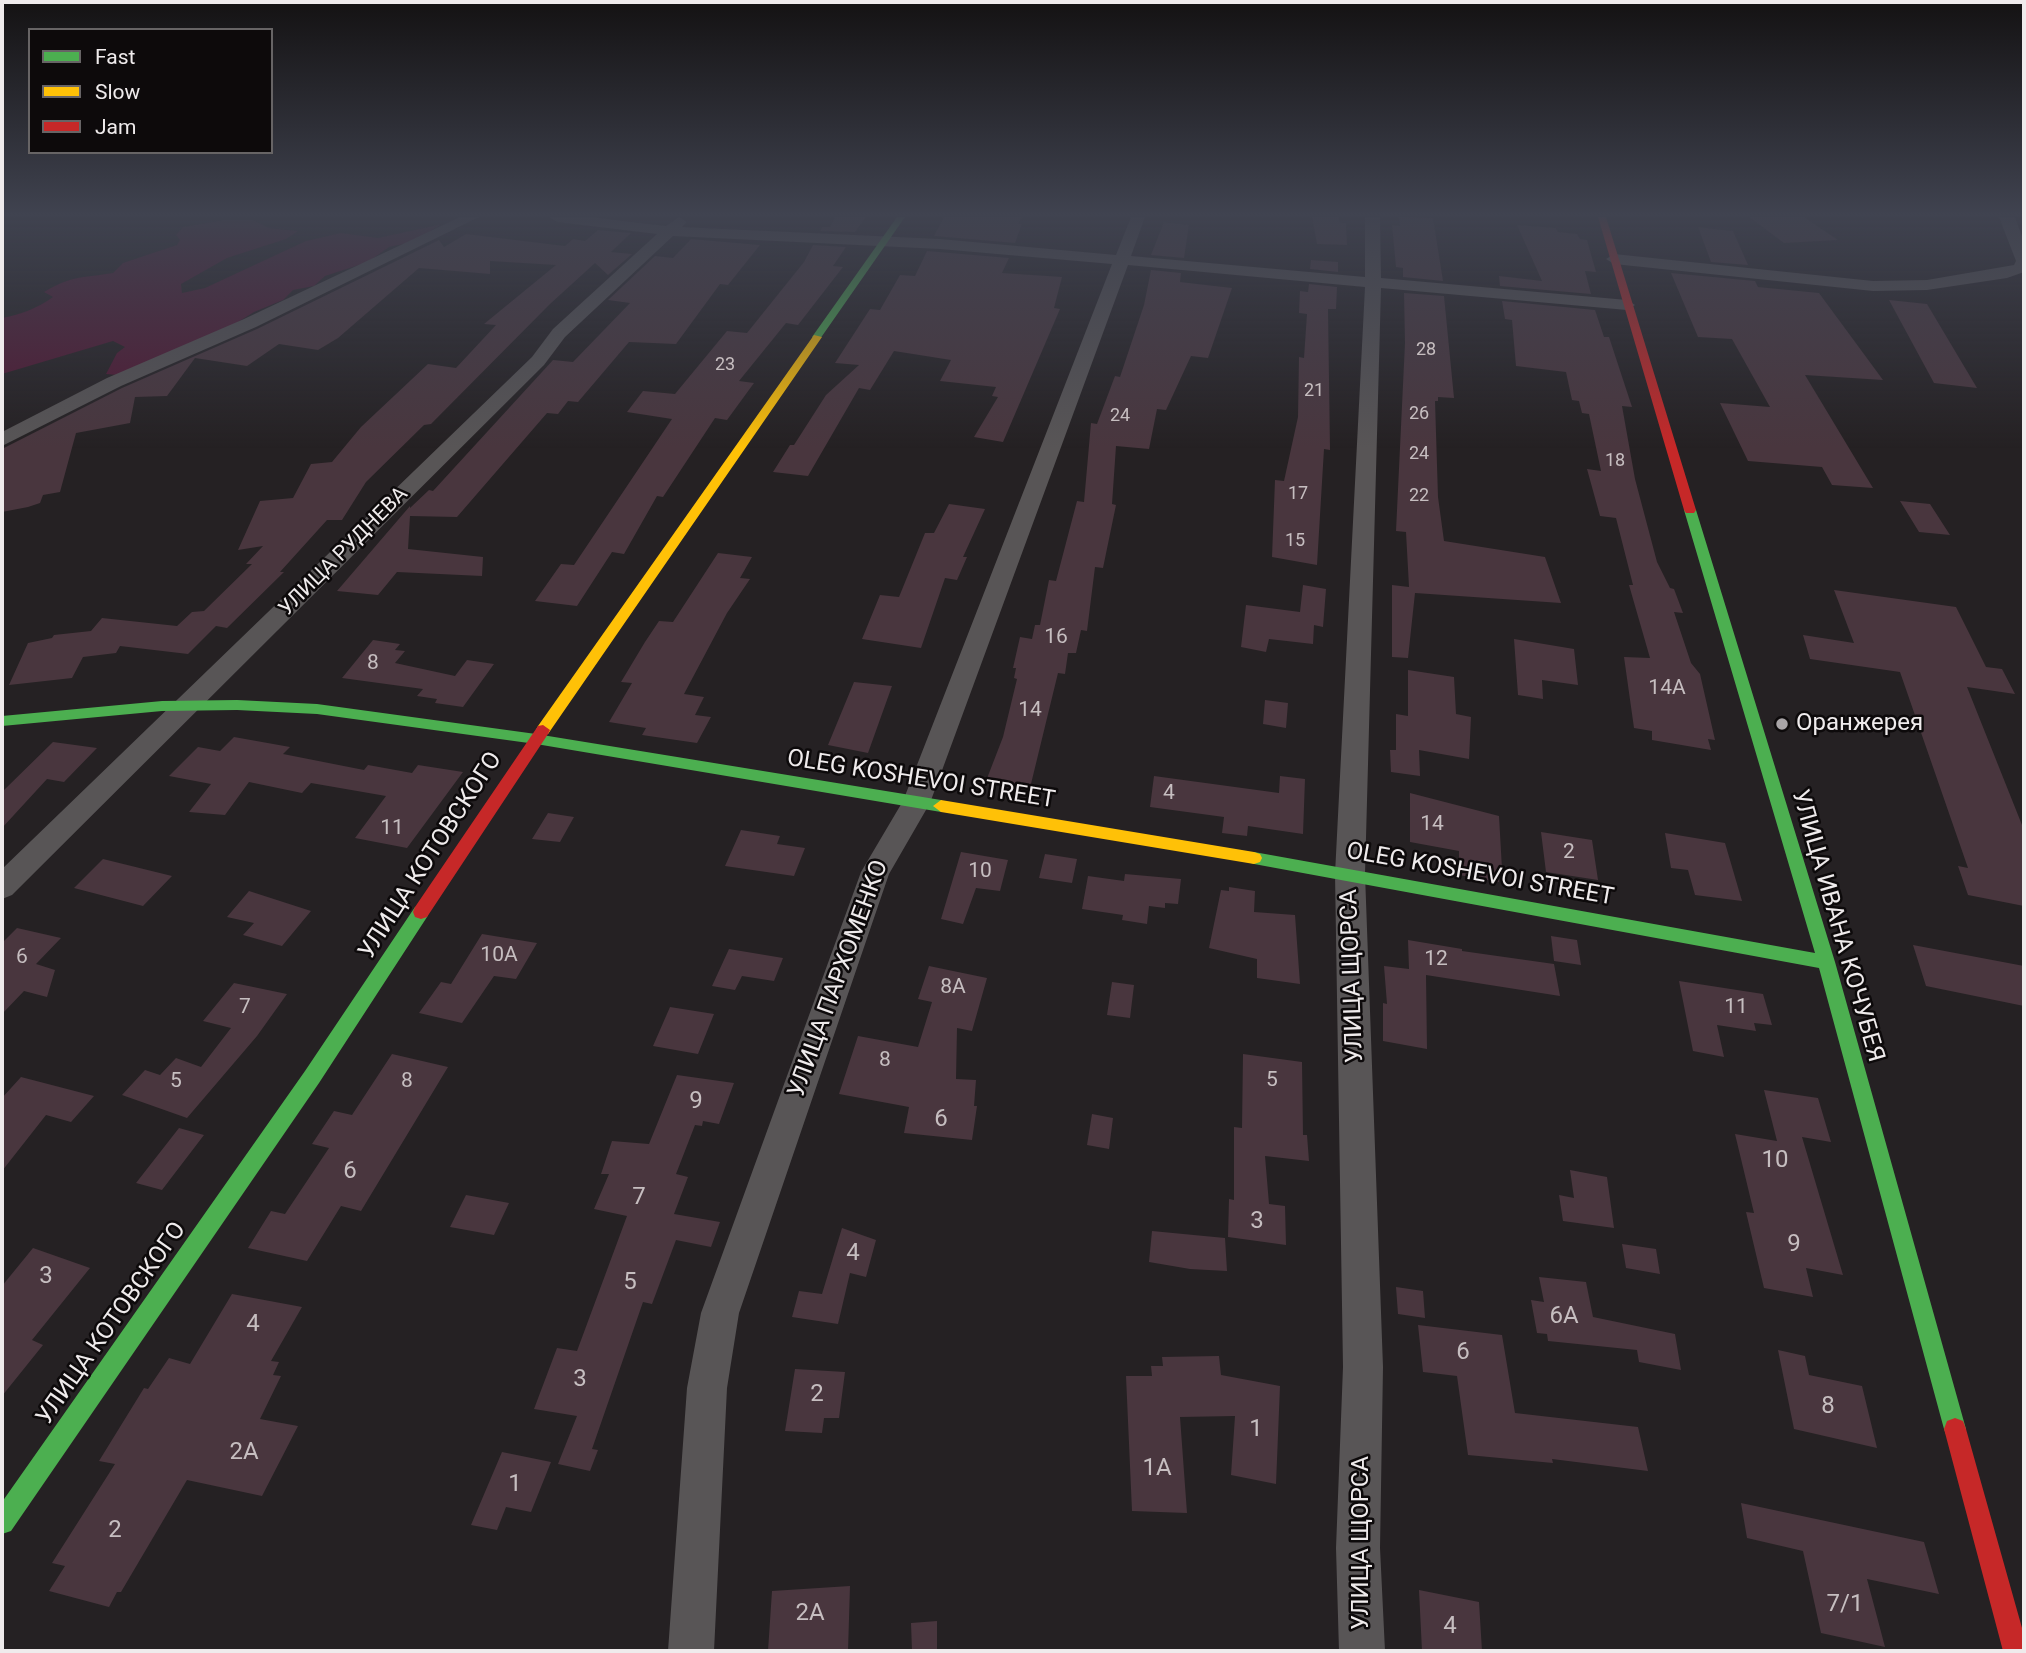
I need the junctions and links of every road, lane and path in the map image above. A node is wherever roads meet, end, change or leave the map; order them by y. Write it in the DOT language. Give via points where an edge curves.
graph roads {
  1 [pos="310,294"];
  2 [pos="601,294"];
  3 [pos="847,294"];
  4 [pos="1109,294"];
  5 [pos="1373,294"];
  6 [pos="1496,294"];
  7 [pos="1624,294"];
  8 [pos="1627,305"];
  9 [pos="2,440"];
  10 [pos="188,706"];
  11 [pos="2,721"];
  12 [pos="536,739"];
  13 [pos="916,803"];
  14 [pos="1350,874"];
  15 [pos="2,887"];
  16 [pos="1826,962"];
  17 [pos="2,1522"];
  18 [pos="691,1651"];
  19 [pos="1362,1651"];
  20 [pos="2016,1651"];
  1 -- 9 [label="street" via="114,382"];
  2 -- 10 [label="street, УЛИЦА РУДНЕВА"];
  3 -- 12 [label="street, УЛИЦА КОТОВСКОГО"];
  4 -- 13 [label="street, УЛИЦА ПАРХОМЕНКО"];
  5 -- 14 [label="street, УЛИЦА ЩОРСА"];
  6 -- 8 [label="street"];
  7 -- 8 [label="street, УЛИЦА ИВАНА КОЧУБЕЯ"];
  8 -- 16 [label="street, УЛИЦА ИВАНА КОЧУБЕЯ"];
  10 -- 11 [label="street, OLEG KOSHEVOI STREET"];
  10 -- 12 [label="street, OLEG KOSHEVOI STREET" via="317,709"];
  10 -- 15 [label="street, УЛИЦА РУДНЕВА"];
  12 -- 13 [label="street, OLEG KOSHEVOI STREET"];
  12 -- 17 [label="street, УЛИЦА КОТОВСКОГО" via="312,1077"];
  13 -- 14 [label="street, OLEG KOSHEVOI STREET"];
  13 -- 18 [label="street, УЛИЦА ПАРХОМЕНКО" via="875,872 720,1313 707,1388"];
  14 -- 16 [label="street, OLEG KOSHEVOI STREET"];
  14 -- 19 [label="street, УЛИЦА ЩОРСА" via="1363,1367 1358,1548"];
  16 -- 20 [label="street, УЛИЦА ИВАНА КОЧУБЕЯ"];
}
